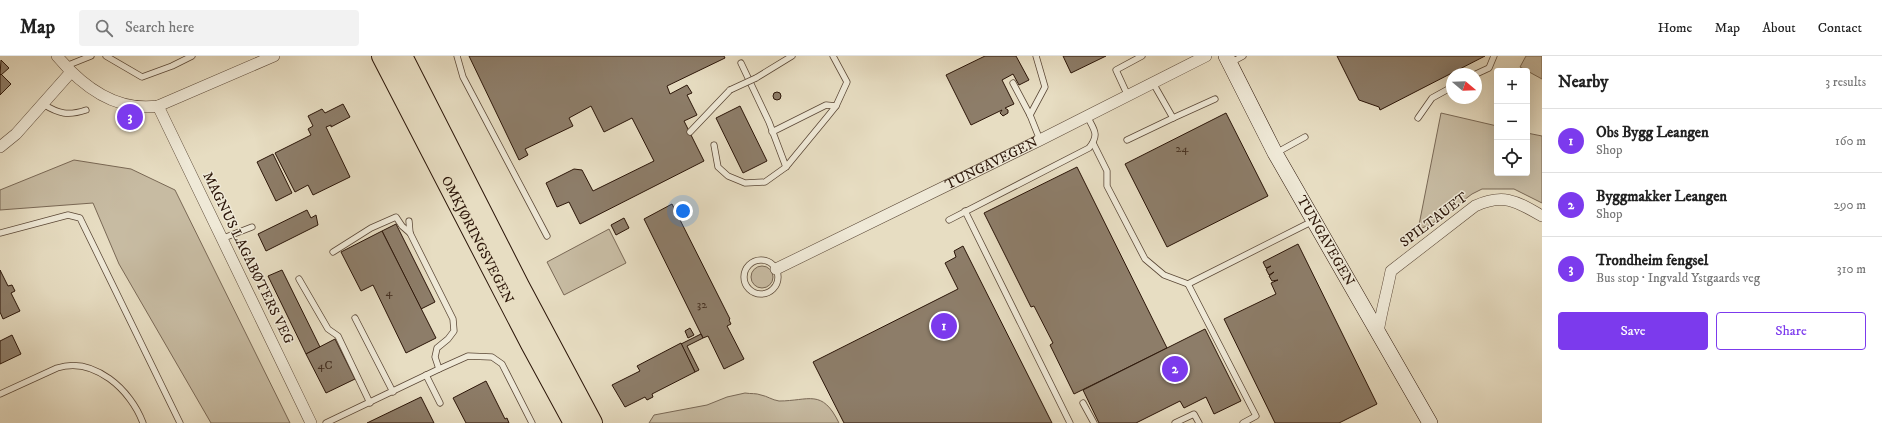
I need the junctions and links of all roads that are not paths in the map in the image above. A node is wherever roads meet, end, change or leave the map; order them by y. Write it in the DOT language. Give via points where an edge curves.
graph roads {
  1 [pos="57,56"];
  2 [pos="91,56"];
  3 [pos="106,56"];
  4 [pos="192,56"];
  5 [pos="274,56"];
  6 [pos="382,56"];
  7 [pos="402,56"];
  8 [pos="457,56"];
  9 [pos="792,56"];
  10 [pos="833,56"];
  11 [pos="1036,56"];
  12 [pos="1142,56"];
  13 [pos="1206,56"];
  14 [pos="1494,56"];
  15 [pos="1233,58"];
  16 [pos="741,63"];
  17 [pos="68,69"];
  18 [pos="1482,71"];
  19 [pos="1012,83"];
  20 [pos="1153,83"];
  21 [pos="1446,90"];
  22 [pos="1128,96"];
  23 [pos="1215,99"];
  24 [pos="43,104"];
  25 [pos="158,106"];
  26 [pos="836,106"];
  27 [pos="86,110"];
  28 [pos="1030,115"];
  29 [pos="1087,116"];
  30 [pos="1174,118"];
  31 [pos="1418,118"];
  32 [pos="690,132"];
  33 [pos="772,132"];
  34 [pos="1305,137"];
  35 [pos="1040,140"];
  36 [pos="1127,140"];
  37 [pos="1093,143"];
  38 [pos="714,145"];
  39 [pos="0,147"];
  40 [pos="1275,153"];
  41 [pos="786,167"];
  42 [pos="965,211"];
  43 [pos="1542,216"];
  44 [pos="949,220"];
  45 [pos="409,221"];
  46 [pos="1313,221"];
  47 [pos="252,227"];
  48 [pos="0,233"];
  49 [pos="410,233"];
  50 [pos="547,236"];
  51 [pos="221,239"];
  52 [pos="333,252"];
  53 [pos="776,269"];
  54 [pos="299,279"];
  55 [pos="1188,284"];
  56 [pos="355,318"];
  57 [pos="1378,333"];
  58 [pos="439,369"];
  59 [pos="426,375"];
  60 [pos="393,392"];
  61 [pos="0,394"];
  62 [pos="370,403"];
  63 [pos="440,403"];
  64 [pos="1083,403"];
  65 [pos="143,423"];
  66 [pos="180,423"];
  67 [pos="311,423"];
  68 [pos="326,423"];
  69 [pos="532,423"];
  70 [pos="574,423"];
  71 [pos="592,423"];
  72 [pos="1070,423"];
  73 [pos="1094,423"];
  74 [pos="1176,423"];
  75 [pos="1199,423"];
  76 [pos="1242,423"];
  77 [pos="1430,423"];
  1 -- 17 [label="street"];
  2 -- 17 [label="lane"];
  3 -- 4 [label="lane" via="142,77"];
  5 -- 25 [label="street"];
  6 -- 70 [label="highway, OMKJØRINGSVEGEN"];
  7 -- 71 [label="highway, OMKJØRINGSVEGEN"];
  8 -- 50 [label="lane" via="463,77"];
  9 -- 32 [label="lane, bridge" via="730,90"];
  10 -- 26 [label="lane" via="847,82"];
  11 -- 28 [label="lane" via="1044,87"];
  12 -- 22 [label="lane" via="1116,70"];
  13 -- 20 [label="street, TUNGAVEGEN"];
  14 -- 18 [label="lane" via="1489,68"];
  15 -- 40 [label="street, TUNGAVEGEN"];
  16 -- 33 [label="lane"];
  17 -- 24 [label="street"];
  17 -- 25 [label="street" via="92,90 114,101 139,107"];
  19 -- 28 [label="lane"];
  20 -- 22 [label="street, TUNGAVEGEN"];
  20 -- 30 [label="lane"];
  21 -- 31 [label="lane" via="1432,98"];
  22 -- 29 [label="street, TUNGAVEGEN"];
  23 -- 30 [label="lane"];
  24 -- 27 [label="lane" via="63,114 76,114"];
  24 -- 39 [label="street" via="16,134"];
  25 -- 51 [label="street, MAGNUS LAGABØTERS VEG"];
  26 -- 33 [label="lane" via="826,105"];
  26 -- 41 [label="lane"];
  28 -- 35 [label="lane"];
  29 -- 35 [label="street, TUNGAVEGEN"];
  29 -- 37 [label="lane" via="1095,133"];
  30 -- 36 [label="lane"];
  33 -- 41 [label="lane"];
  34 -- 40 [label="lane"];
  35 -- 53 [label="street, TUNGAVEGEN"];
  37 -- 42 [label="lane" via="1089,148"];
  37 -- 55 [label="lane" via="1107,171 1107,186 1145,259 1164,275"];
  38 -- 41 [label="lane" via="718,167 728,176 745,183 765,182"];
  40 -- 46 [label="street, TUNGAVEGEN"];
  42 -- 44 [label="lane"];
  42 -- 72 [label="lane"];
  43 -- 57 [label="street, SPILTAUET" via="1515,201 1497,199 1475,206 1391,271"];
  45 -- 49 [label="lane"];
  46 -- 55 [label="lane"];
  46 -- 57 [label="street, TUNGAVEGEN"];
  47 -- 51 [label="lane"];
  48 -- 66 [label="lane" via="68,215 80,218"];
  49 -- 52 [label="lane" via="396,217 371,228"];
  49 -- 58 [label="lane" via="453,319 454,331 436,348 435,357"];
  51 -- 67 [label="street, MAGNUS LAGABØTERS VEG"];
  53 -- 53 [label="lane" via="769,261 753,262 746,269 746,285 758,294 769,292 776,285"];
  54 -- 62 [label="lane" via="328,329 338,336"];
  55 -- 76 [label="lane" via="1256,416"];
  56 -- 60 [label="lane"];
  57 -- 77 [label="street, TUNGAVEGEN"];
  58 -- 59 [label="lane"];
  58 -- 69 [label="lane" via="468,356 492,357 502,364"];
  59 -- 60 [label="lane"];
  59 -- 63 [label="lane"];
  60 -- 62 [label="lane"];
  61 -- 65 [label="lane" via="57,368 80,366 100,373 121,388 136,408"];
  62 -- 68 [label="lane"];
  64 -- 73 [label="lane"];
  74 -- 75 [label="lane" via="1194,414"];
}
